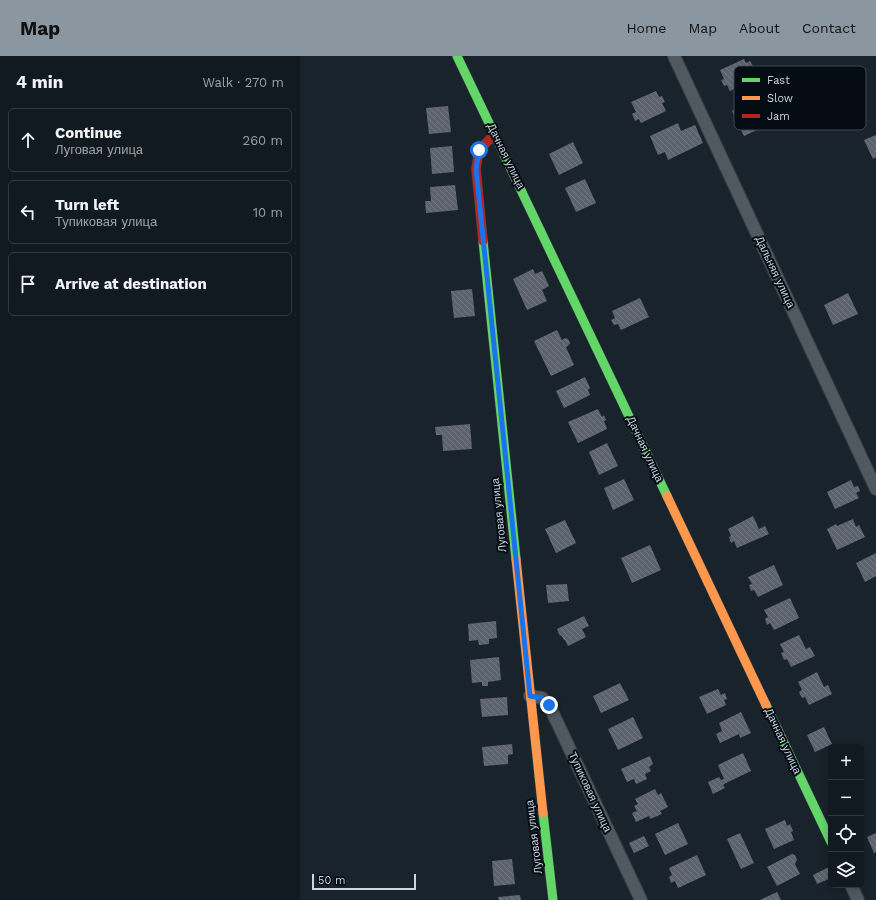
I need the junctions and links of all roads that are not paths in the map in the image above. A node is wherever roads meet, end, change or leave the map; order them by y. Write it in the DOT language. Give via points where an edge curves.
graph roads {
  1 [pos="457,56"];
  2 [pos="674,56"];
  3 [pos="495,134"];
  4 [pos="876,489"];
  5 [pos="530,696"];
  6 [pos="828,836"];
  7 [pos="852,888"];
  8 [pos="553,900"];
  9 [pos="641,900"];
  10 [pos="858,900"];
  1 -- 3 [label="street, Дачная улица"];
  2 -- 4 [label="street, Дальняя улица"];
  3 -- 5 [label="street, Луговая улица" via="479,150 476,169"];
  3 -- 6 [label="street, Дачная улица"];
  5 -- 8 [label="street, Луговая улица"];
  5 -- 9 [label="street, Тупиковая улица" via="542,698 549,705"];
  7 -- 10 [label="street"];
}
